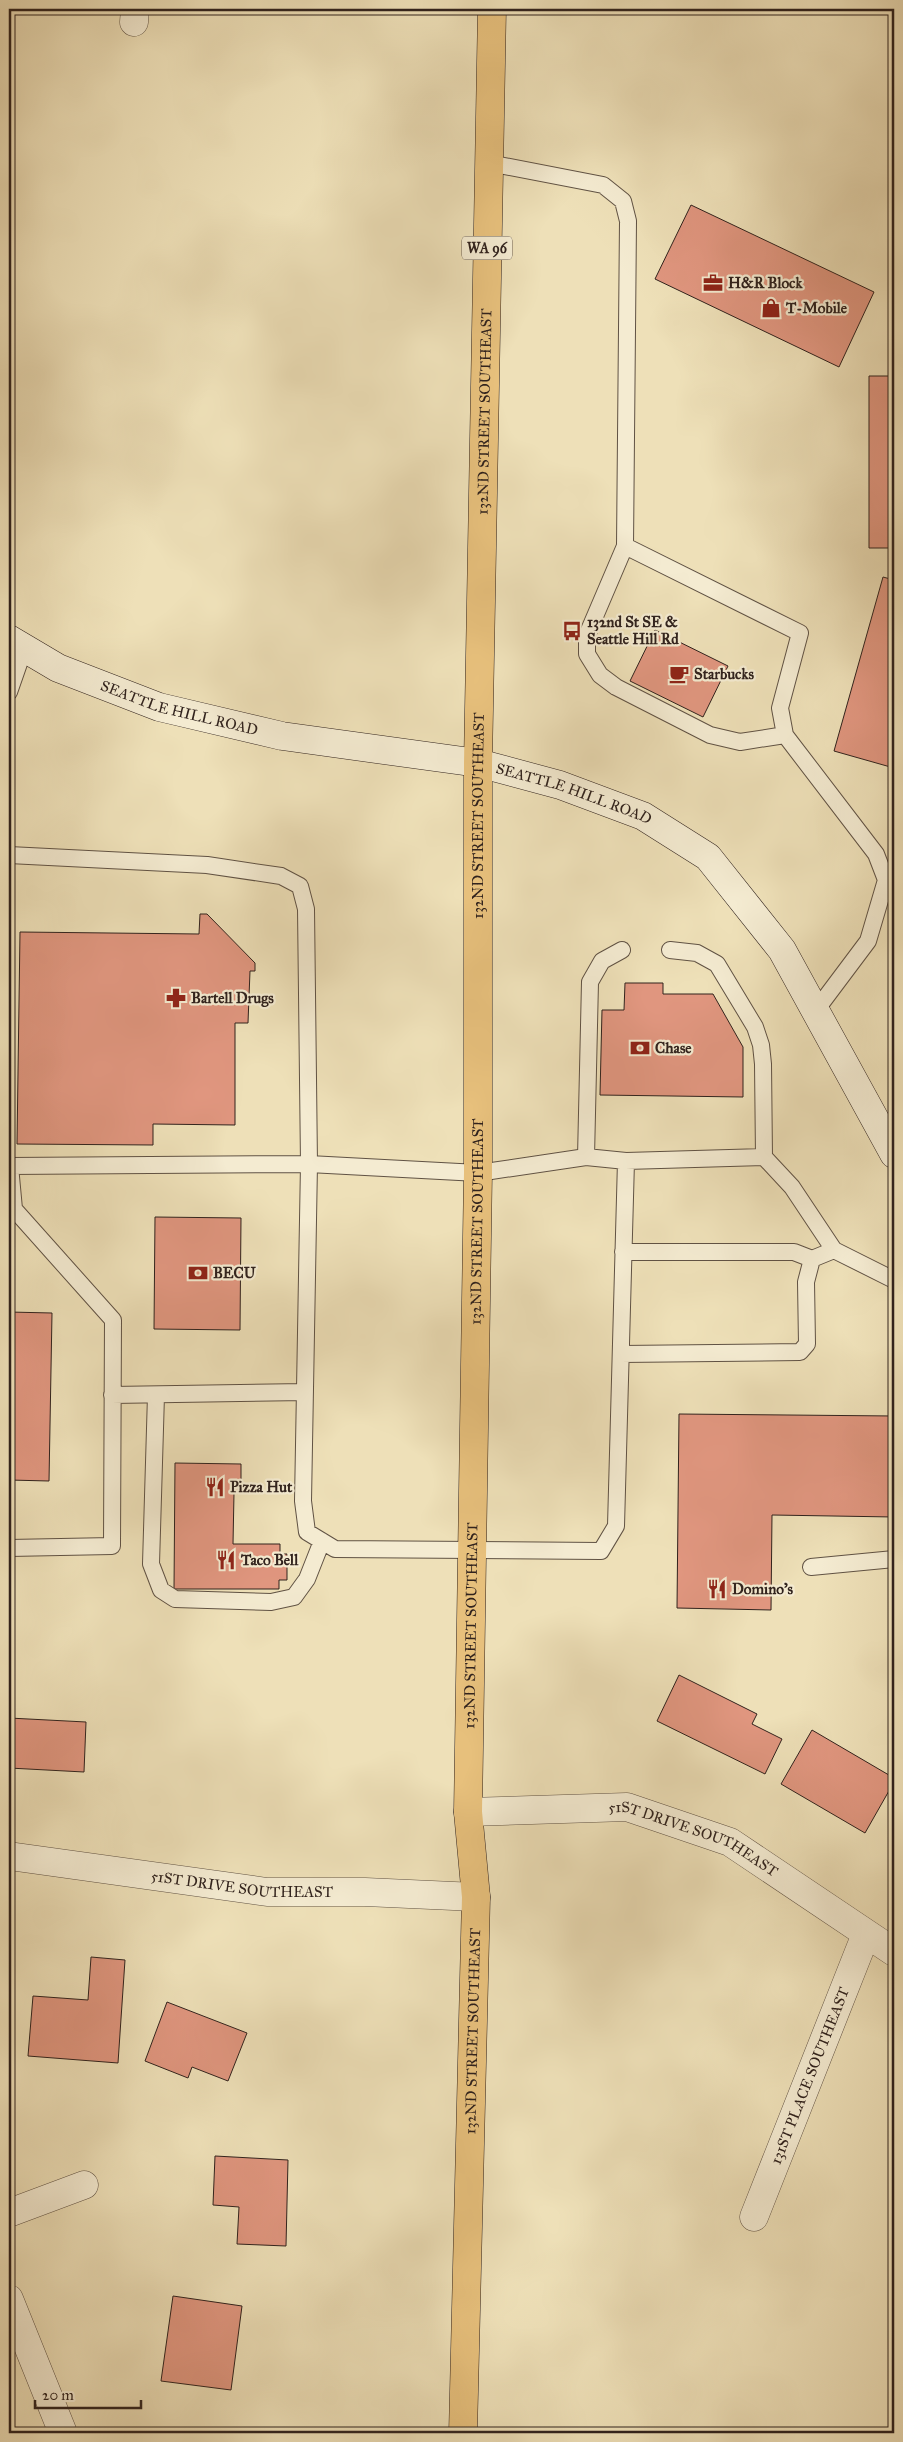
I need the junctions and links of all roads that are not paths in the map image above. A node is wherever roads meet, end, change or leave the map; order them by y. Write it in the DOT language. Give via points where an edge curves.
graph roads {
  1 [pos="492,9"];
  2 [pos="489,163"];
  3 [pos="625,546"];
  4 [pos="16,644"];
  5 [pos="9,692"];
  6 [pos="785,735"];
  7 [pos="478,763"];
  8 [pos="9,855"];
  9 [pos="622,950"];
  10 [pos="670,950"];
  11 [pos="817,1009"];
  12 [pos="894,1154"];
  13 [pos="586,1157"];
  14 [pos="764,1157"];
  15 [pos="626,1160"];
  16 [pos="309,1164"];
  17 [pos="9,1166"];
  18 [pos="478,1173"];
  19 [pos="834,1250"];
  20 [pos="623,1252"];
  21 [pos="812,1259"];
  22 [pos="894,1280"];
  23 [pos="620,1354"];
  24 [pos="305,1392"];
  25 [pos="112,1395"];
  26 [pos="156,1395"];
  27 [pos="322,1541"];
  28 [pos="9,1548"];
  29 [pos="470,1549"];
  30 [pos="894,1559"];
  31 [pos="811,1567"];
  32 [pos="468,1812"];
  33 [pos="9,1856"];
  34 [pos="476,1897"];
  35 [pos="866,1934"];
  36 [pos="894,1952"];
  37 [pos="84,2185"];
  38 [pos="9,2212"];
  39 [pos="754,2217"];
  40 [pos="9,2299"];
  41 [pos="63,2433"];
  42 [pos="463,2433"];
  1 -- 2 [label="main road, 132ND STREET SOUTHEAST / WA 96"];
  2 -- 3 [label="lane" via="603,185 623,202 628,221"];
  2 -- 7 [label="main road, 132ND STREET SOUTHEAST / WA 96"];
  3 -- 6 [label="lane" via="800,633 780,708"];
  3 -- 6 [label="lane" via="587,636 588,654 600,675 616,687 710,735 740,742"];
  4 -- 5 [label="lane"];
  4 -- 7 [label="street, SEATTLE HILL ROAD" via="58,668 158,707 282,736"];
  6 -- 11 [label="lane" via="876,854 886,880 868,941"];
  7 -- 11 [label="street, SEATTLE HILL ROAD" via="560,784 643,816 708,857 782,950"];
  7 -- 18 [label="main road, 132ND STREET SOUTHEAST"];
  8 -- 16 [label="lane" via="207,865 281,876 300,886 306,909"];
  9 -- 13 [label="lane" via="602,961 590,982"];
  10 -- 14 [label="lane" via="697,953 717,964 755,1027 763,1064"];
  11 -- 12 [label="street, SEATTLE HILL ROAD"];
  13 -- 15 [label="lane"];
  13 -- 18 [label="lane"];
  14 -- 15 [label="lane"];
  14 -- 19 [label="lane" via="792,1187"];
  15 -- 20 [label="lane"];
  16 -- 17 [label="lane"];
  16 -- 18 [label="lane"];
  16 -- 24 [label="lane"];
  17 -- 25 [label="lane" via="14,1209 113,1320"];
  18 -- 29 [label="main road, 132ND STREET SOUTHEAST"];
  19 -- 21 [label="lane"];
  19 -- 22 [label="lane"];
  20 -- 21 [label="lane" via="794,1252"];
  20 -- 23 [label="lane"];
  21 -- 23 [label="lane" via="806,1282 807,1344 800,1352"];
  23 -- 29 [label="lane" via="616,1526 601,1551"];
  24 -- 26 [label="lane"];
  24 -- 27 [label="lane" via="303,1501 307,1532"];
  25 -- 26 [label="lane"];
  25 -- 28 [label="lane" via="112,1546"];
  26 -- 27 [label="lane" via="151,1564 161,1590 174,1599 271,1602 294,1597 307,1579"];
  27 -- 29 [label="lane" via="335,1549"];
  29 -- 32 [label="main road, 132ND STREET SOUTHEAST"];
  30 -- 31 [label="lane"];
  32 -- 34 [label="main road, 132ND STREET SOUTHEAST"];
  32 -- 35 [label="street, 51ST DRIVE SOUTHEAST" via="627,1807 730,1842"];
  33 -- 34 [label="street, 51ST DRIVE SOUTHEAST" via="267,1892"];
  34 -- 42 [label="main road, 132ND STREET SOUTHEAST"];
  35 -- 36 [label="street, 51ST DRIVE SOUTHEAST"];
  35 -- 39 [label="street, 131ST PLACE SOUTHEAST"];
  37 -- 38 [label="street"];
  40 -- 41 [label="street"];
}
